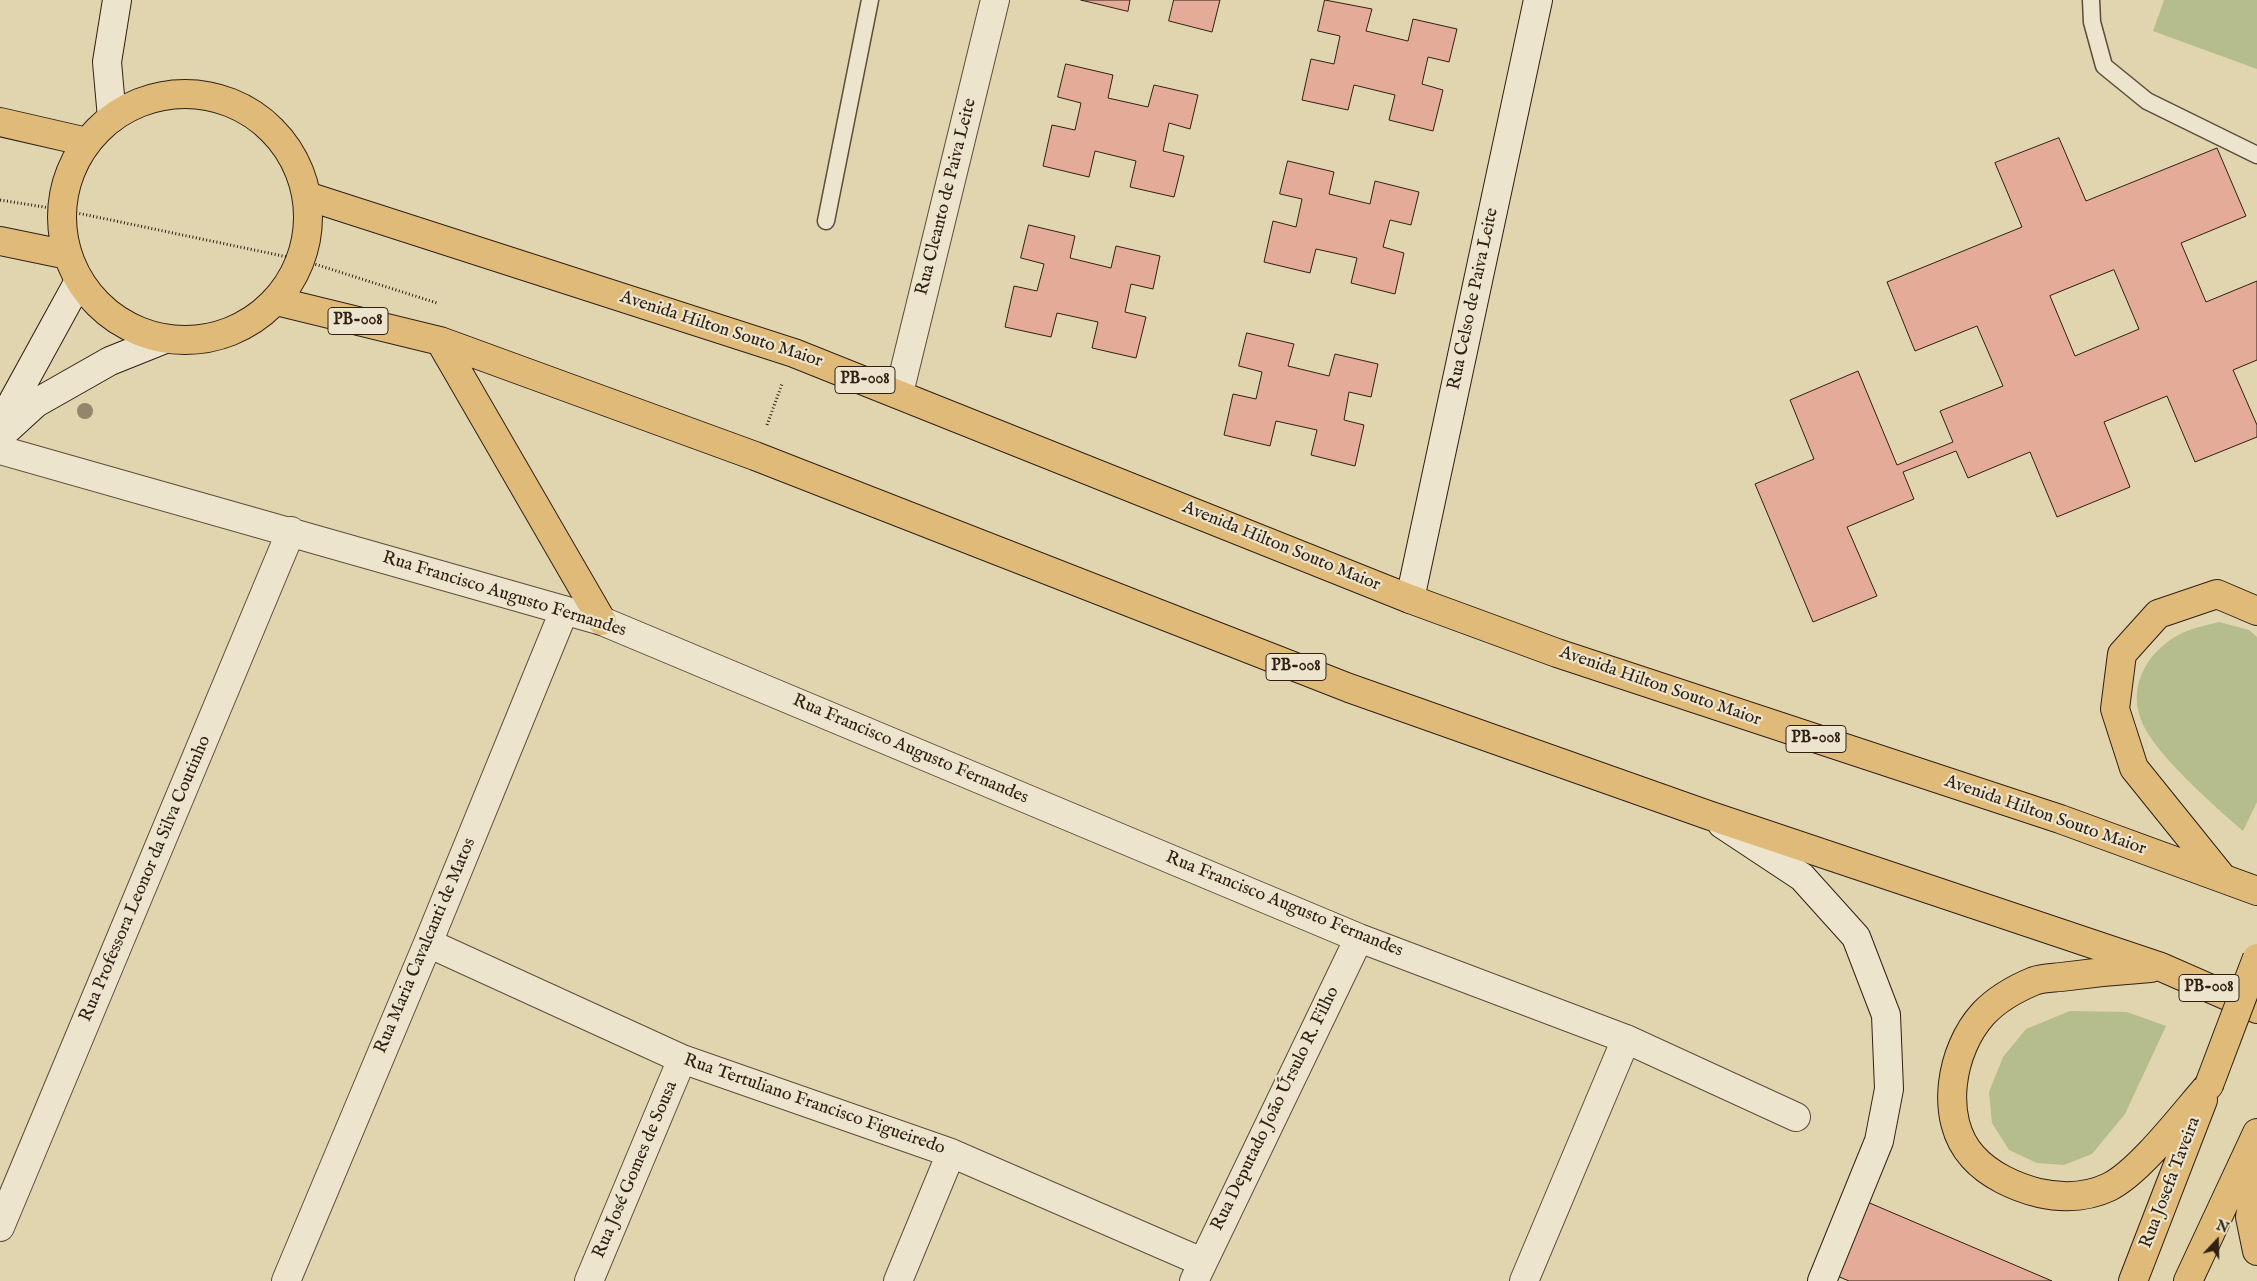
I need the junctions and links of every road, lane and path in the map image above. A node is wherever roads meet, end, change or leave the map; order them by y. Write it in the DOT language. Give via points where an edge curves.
graph roads {
  1 [pos="117,0"];
  2 [pos="870,0"];
  3 [pos="995,0"];
  4 [pos="1538,0"];
  5 [pos="2091,0"];
  6 [pos="112,118"];
  7 [pos="0,122"];
  8 [pos="87,142"];
  9 [pos="2257,155"];
  10 [pos="307,196"];
  11 [pos="826,221"];
  12 [pos="0,242"];
  13 [pos="68,255"];
  14 [pos="79,281"];
  15 [pos="276,301"];
  16 [pos="165,338"];
  17 [pos="440,341"];
  18 [pos="794,353"];
  19 [pos="900,393"];
  20 [pos="0,425"];
  21 [pos="0,436"];
  22 [pos="0,450"];
  23 [pos="755,456"];
  24 [pos="291,531"];
  25 [pos="1410,599"];
  26 [pos="564,611"];
  27 [pos="2257,611"];
  28 [pos="602,621"];
  29 [pos="1708,815"];
  30 [pos="2222,877"];
  31 [pos="2257,891"];
  32 [pos="1359,938"];
  33 [pos="428,943"];
  34 [pos="2257,958"];
  35 [pos="2161,967"];
  36 [pos="2257,1009"];
  37 [pos="1626,1039"];
  38 [pos="682,1059"];
  39 [pos="2209,1085"];
  40 [pos="1796,1117"];
  41 [pos="2257,1134"];
  42 [pos="951,1153"];
  43 [pos="2257,1177"];
  44 [pos="0,1227"];
  45 [pos="2257,1251"];
  46 [pos="1198,1271"];
  47 [pos="286,1281"];
  48 [pos="589,1281"];
  49 [pos="898,1281"];
  50 [pos="1524,1281"];
  51 [pos="1822,1281"];
  52 [pos="2133,1281"];
  53 [pos="2188,1281"];
  1 -- 6 [label="street" via="107,62"];
  2 -- 11 [label="lane"];
  3 -- 19 [label="street, Rua Cleanto de Paiva Leite"];
  4 -- 25 [label="street, Rua Celso de Paiva Leite"];
  5 -- 9 [label="lane" via="2092,22 2104,66 2147,101"];
  6 -- 8 [label="main road"];
  6 -- 10 [label="main road" via="144,101 179,94 215,97 247,111 276,133 296,162"];
  7 -- 8 [label="main road"];
  8 -- 13 [label="main road" via="72,168 63,196 62,226"];
  10 -- 15 [label="main road" via="309,224 304,252 294,279"];
  10 -- 18 [label="main road, Avenida Hilton Souto Maior / PB-008"];
  12 -- 13 [label="main road"];
  13 -- 14 [label="main road"];
  14 -- 16 [label="main road" via="104,310 133,329"];
  14 -- 20 [label="street"];
  15 -- 16 [label="main road" via="253,321 226,334 196,340"];
  15 -- 17 [label="main road, PB-008"];
  16 -- 21 [label="street" via="110,361 36,403"];
  17 -- 23 [label="main road, PB-008"];
  17 -- 28 [label="main road"];
  18 -- 19 [label="main road, Avenida Hilton Souto Maior / PB-008"];
  18 -- 23 [label="path"];
  19 -- 25 [label="main road, Avenida Hilton Souto Maior / PB-008"];
  22 -- 24 [label="street, Rua Francisco Augusto Fernandes"];
  23 -- 29 [label="main road, PB-008" via="1348,688"];
  24 -- 26 [label="street, Rua Francisco Augusto Fernandes"];
  24 -- 44 [label="street, Rua Professora Leonor da Silva Coutinho"];
  25 -- 30 [label="main road, Avenida Hilton Souto Maior / PB-008" via="1557,653 2060,819"];
  26 -- 28 [label="street, Rua Francisco Augusto Fernandes"];
  26 -- 33 [label="street, Rua Maria Cavalcanti de Matos"];
  27 -- 30 [label="main road" via="2217,594 2158,614 2122,654 2115,709 2134,768"];
  28 -- 32 [label="street, Rua Francisco Augusto Fernandes"];
  29 -- 35 [label="main road, PB-008"];
  29 -- 51 [label="street" via="1802,877 1856,937 1886,1015 1889,1089 1879,1141"];
  30 -- 31 [label="main road, Avenida Hilton Souto Maior / PB-008"];
  32 -- 37 [label="street, Rua Francisco Augusto Fernandes"];
  32 -- 46 [label="street, Rua Deputado João Úrsulo R. Filho"];
  33 -- 38 [label="street, Rua Tertuliano Francisco Figueiredo"];
  33 -- 47 [label="street, Rua Maria Cavalcanti de Matos"];
  34 -- 39 [label="main road, Rua Josefa Taveira, bridge"];
  35 -- 36 [label="main road, PB-008"];
  35 -- 39 [label="main road" via="2035,981 2002,998 1984,1014 1966,1039 1956,1066 1952,1109 1960,1134 1972,1156 1992,1174 2025,1190 2059,1197 2084,1195 2109,1187 2137,1166"];
  37 -- 40 [label="street, Rua Francisco Augusto Fernandes"];
  37 -- 50 [label="street"];
  38 -- 42 [label="street, Rua Tertuliano Francisco Figueiredo"];
  38 -- 48 [label="street, Rua José Gomes de Sousa"];
  39 -- 52 [label="main road, Rua Josefa Taveira"];
  41 -- 53 [label="main road"];
  42 -- 46 [label="street, Rua Tertuliano Francisco Figueiredo"];
  42 -- 49 [label="street"];
  43 -- 45 [label="main road" via="2250,1217"];
}
